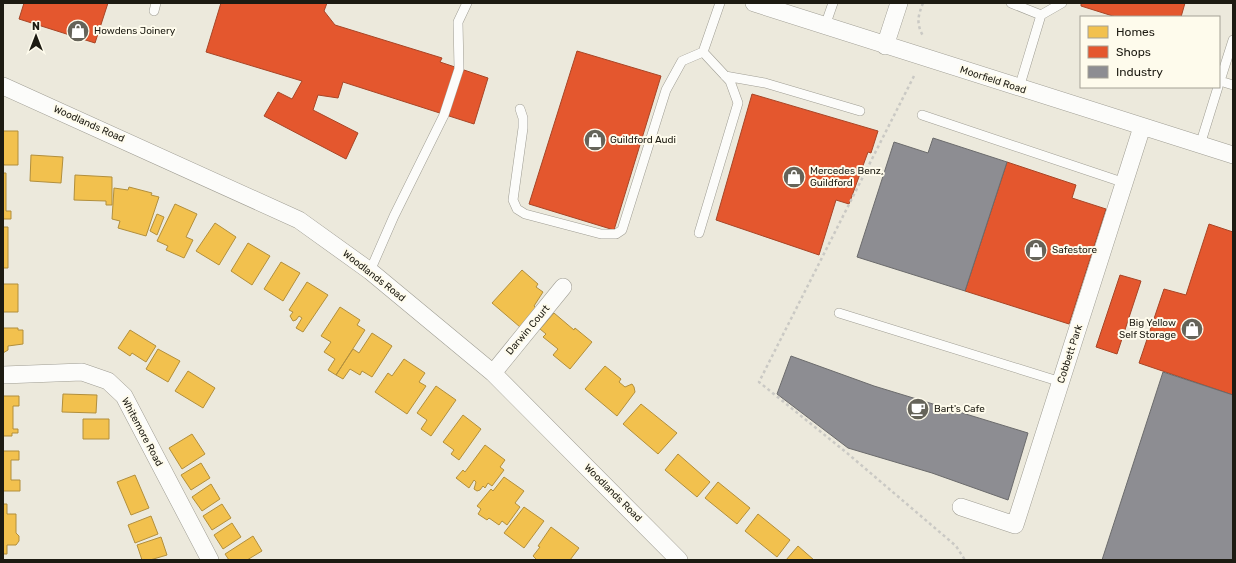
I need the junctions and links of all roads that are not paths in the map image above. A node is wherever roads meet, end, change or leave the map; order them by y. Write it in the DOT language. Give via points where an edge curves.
graph roads {
  1 [pos="467,3"];
  2 [pos="720,3"];
  3 [pos="754,3"];
  4 [pos="833,3"];
  5 [pos="899,3"];
  6 [pos="1011,3"];
  7 [pos="1062,3"];
  8 [pos="1041,14"];
  9 [pos="825,26"];
  10 [pos="1233,40"];
  11 [pos="885,46"];
  12 [pos="702,52"];
  13 [pos="725,76"];
  14 [pos="1220,81"];
  15 [pos="1220,84"];
  16 [pos="1233,85"];
  17 [pos="3,86"];
  18 [pos="1019,88"];
  19 [pos="1218,88"];
  20 [pos="520,109"];
  21 [pos="860,112"];
  22 [pos="922,115"];
  23 [pos="1142,127"];
  24 [pos="1200,145"];
  25 [pos="1233,155"];
  26 [pos="1125,183"];
  27 [pos="699,233"];
  28 [pos="370,271"];
  29 [pos="563,287"];
  30 [pos="839,313"];
  31 [pos="493,373"];
  32 [pos="3,374"];
  33 [pos="1061,382"];
  34 [pos="961,507"];
  35 [pos="210,560"];
  36 [pos="679,560"];
  1 -- 28 [label="lane" via="458,22 459,68 444,115"];
  2 -- 12 [label="lane"];
  3 -- 9 [label="street, Moorfield Road"];
  4 -- 9 [label="lane"];
  5 -- 11 [label="street"];
  6 -- 8 [label="lane"];
  7 -- 8 [label="lane"];
  8 -- 18 [label="lane"];
  9 -- 11 [label="street, Moorfield Road"];
  10 -- 14 [label="lane"];
  11 -- 18 [label="street, Moorfield Road"];
  12 -- 13 [label="lane"];
  12 -- 20 [label="lane" via="682,61 666,90 622,230 616,234 602,234 525,214 517,209 513,200 523,128"];
  13 -- 21 [label="lane" via="765,83"];
  13 -- 27 [label="lane" via="730,81 738,103"];
  15 -- 16 [label="lane"];
  17 -- 28 [label="street, Woodlands Road" via="299,220"];
  18 -- 23 [label="street, Moorfield Road"];
  19 -- 24 [label="lane"];
  22 -- 26 [label="lane"];
  23 -- 24 [label="street, Moorfield Road"];
  23 -- 26 [label="street, Cobbett Park"];
  24 -- 25 [label="street, Moorfield Road"];
  26 -- 33 [label="street, Cobbett Park"];
  28 -- 31 [label="street, Woodlands Road"];
  29 -- 31 [label="street, Darwin Court"];
  30 -- 33 [label="lane"];
  31 -- 36 [label="street, Woodlands Road"];
  32 -- 35 [label="street, Whitemore Road" via="82,372 108,381 124,396"];
  33 -- 34 [label="street, Cobbett Park" via="1015,525"];
}
